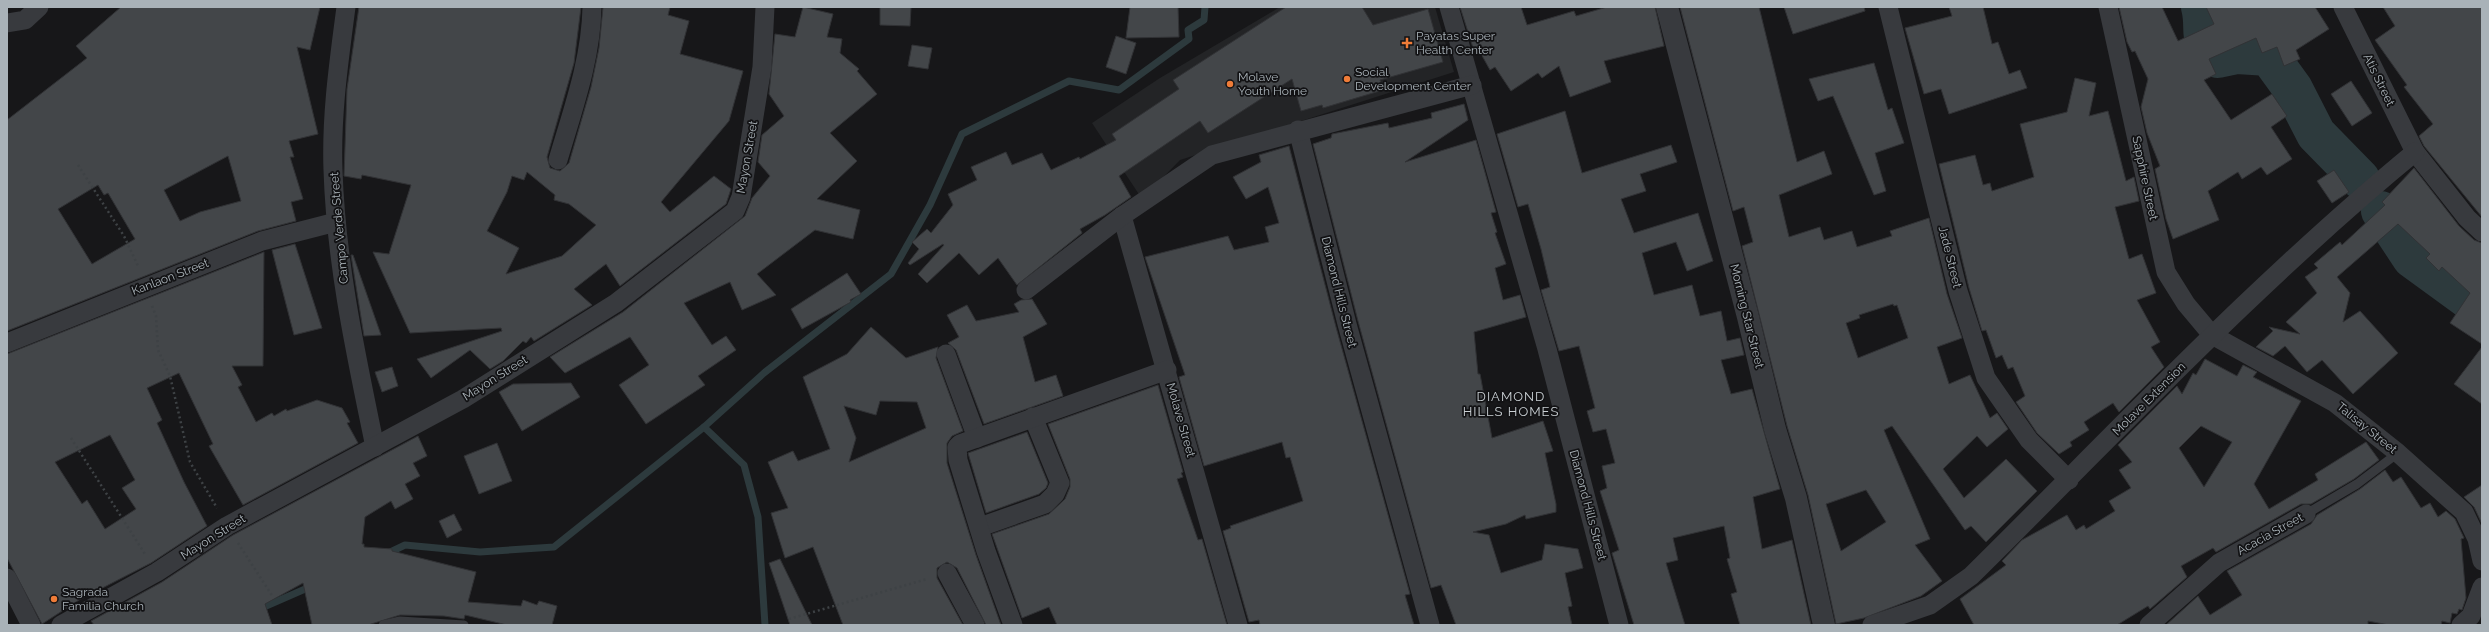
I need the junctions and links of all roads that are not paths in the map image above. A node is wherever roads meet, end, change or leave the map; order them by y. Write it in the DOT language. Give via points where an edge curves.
graph roads {
  1 [pos="39,7"];
  2 [pos="346,7"];
  3 [pos="592,7"];
  4 [pos="764,7"];
  5 [pos="1449,7"];
  6 [pos="1667,7"];
  7 [pos="1888,7"];
  8 [pos="2108,7"];
  9 [pos="2343,7"];
  10 [pos="16,22"];
  11 [pos="1472,85"];
  12 [pos="1298,130"];
  13 [pos="2415,152"];
  14 [pos="558,160"];
  15 [pos="1122,216"];
  16 [pos="336,222"];
  17 [pos="2482,232"];
  18 [pos="1026,290"];
  19 [pos="2212,335"];
  20 [pos="7,343"];
  21 [pos="946,354"];
  22 [pos="1167,370"];
  23 [pos="1033,417"];
  24 [pos="977,438"];
  25 [pos="375,447"];
  26 [pos="2398,453"];
  27 [pos="2069,480"];
  28 [pos="2306,514"];
  29 [pos="980,527"];
  30 [pos="2482,561"];
  31 [pos="947,573"];
  32 [pos="7,578"];
  33 [pos="2482,587"];
  34 [pos="2471,622"];
  35 [pos="31,625"];
  36 [pos="61,625"];
  37 [pos="383,625"];
  38 [pos="464,625"];
  39 [pos="975,625"];
  40 [pos="1013,625"];
  41 [pos="1238,625"];
  42 [pos="1430,625"];
  43 [pos="1619,625"];
  44 [pos="1824,625"];
  45 [pos="1872,625"];
  46 [pos="2148,625"];
  1 -- 10 [label="street"];
  2 -- 16 [label="street, Campo Verde Street" via="336,76 333,168"];
  3 -- 14 [label="street" via="592,35 586,67"];
  4 -- 25 [label="street, Mayon Street" via="762,67 741,197 735,212 616,303 462,399"];
  5 -- 11 [label="street, Diamond Hills Street"];
  6 -- 44 [label="street, Morning Star Street" via="1775,429 1796,498"];
  7 -- 27 [label="street, Jade Street" via="1958,291 1986,378 2029,440"];
  8 -- 19 [label="street, Sapphire Street" via="2166,272 2186,304"];
  9 -- 13 [label="street, Atis Street"];
  11 -- 12 [label="street"];
  11 -- 43 [label="street, Diamond Hills Street" via="1547,349"];
  12 -- 15 [label="street" via="1212,154"];
  12 -- 42 [label="street, Diamond Hills Street" via="1346,324"];
  13 -- 17 [label="street, Atis Street"];
  13 -- 19 [label="street, Molave Extension"];
  15 -- 18 [label="street"];
  15 -- 22 [label="street, Molave Street"];
  16 -- 20 [label="street, Kanlaon Street" via="262,241"];
  16 -- 25 [label="street, Campo Verde Street" via="346,306"];
  19 -- 26 [label="street, Talisay Street" via="2335,403"];
  19 -- 27 [label="street, Molave Extension"];
  21 -- 24 [label="street"];
  22 -- 23 [label="street"];
  22 -- 41 [label="street, Molave Street"];
  23 -- 24 [label="street"];
  23 -- 29 [label="street" via="1060,483 1055,494 1045,504"];
  24 -- 29 [label="street" via="957,447 958,460"];
  25 -- 36 [label="street, Mayon Street" via="227,526 157,572"];
  26 -- 28 [label="lane, Acacia Street" via="2357,484"];
  26 -- 30 [label="street, Talisay Street" via="2464,512 2477,539"];
  27 -- 45 [label="street, Molave Extension" via="1971,576 1930,605"];
  28 -- 46 [label="street, Acacia Street" via="2219,563"];
  29 -- 40 [label="street"];
  31 -- 39 [label="street"];
  32 -- 35 [label="street"];
  33 -- 34 [label="street"];
  37 -- 38 [label="lane" via="400,621"];
}
